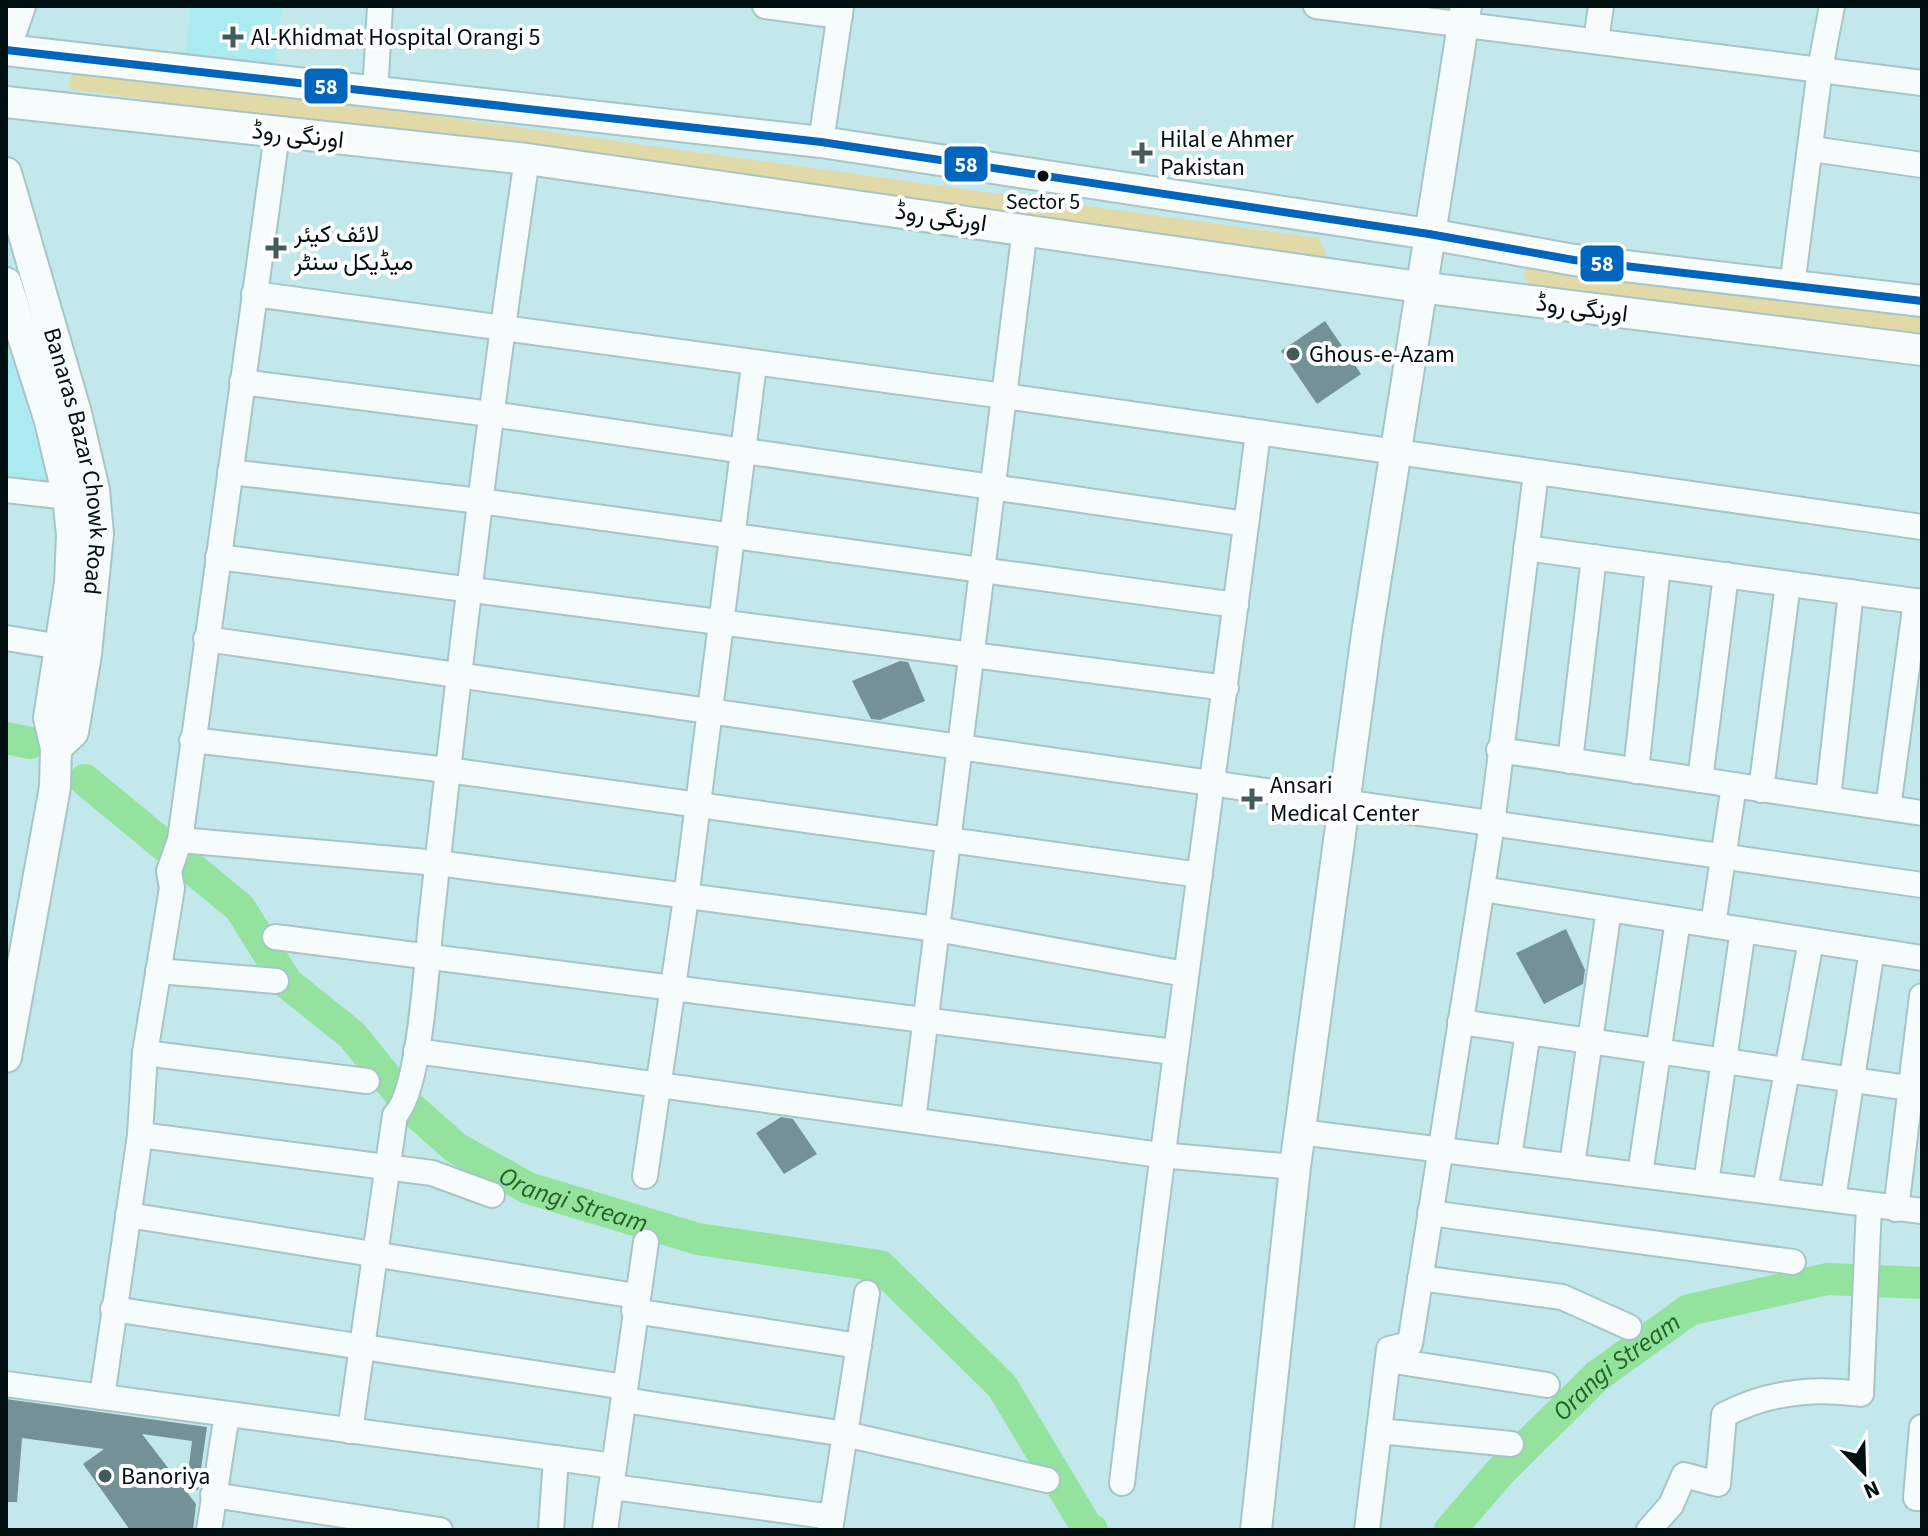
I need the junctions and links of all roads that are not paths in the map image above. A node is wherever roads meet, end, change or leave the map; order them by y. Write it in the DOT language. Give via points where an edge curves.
graph roads {
  1 [pos="20,6"];
  2 [pos="380,6"];
  3 [pos="765,6"];
  4 [pos="1316,6"];
  5 [pos="1324,6"];
  6 [pos="1601,6"];
  7 [pos="1832,6"];
  8 [pos="841,11"];
  9 [pos="1464,16"];
  10 [pos="1596,41"];
  11 [pos="6,48"];
  12 [pos="1820,69"];
  13 [pos="1922,83"];
  14 [pos="375,94"];
  15 [pos="6,102"];
  16 [pos="277,134"];
  17 [pos="821,142"];
  18 [pos="1812,149"];
  19 [pos="527,159"];
  20 [pos="1922,165"];
  21 [pos="6,173"];
  22 [pos="1025,229"];
  23 [pos="1429,234"];
  24 [pos="6,283"];
  25 [pos="1792,286"];
  26 [pos="1419,287"];
  27 [pos="254,294"];
  28 [pos="1922,301"];
  29 [pos="502,329"];
  30 [pos="1922,350"];
  31 [pos="754,365"];
  32 [pos="242,382"];
  33 [pos="1004,396"];
  34 [pos="491,414"];
  35 [pos="1258,433"];
  36 [pos="742,451"];
  37 [pos="1395,453"];
  38 [pos="230,472"];
  39 [pos="1536,473"];
  40 [pos="993,487"];
  41 [pos="6,490"];
  42 [pos="68,497"];
  43 [pos="480,501"];
  44 [pos="1246,524"];
  45 [pos="1922,527"];
  46 [pos="731,535"];
  47 [pos="1526,548"];
  48 [pos="218,557"];
  49 [pos="1594,557"];
  50 [pos="1658,566"];
  51 [pos="983,570"];
  52 [pos="1726,575"];
  53 [pos="1788,584"];
  54 [pos="469,588"];
  55 [pos="1851,592"];
  56 [pos="1919,602"];
  57 [pos="1236,605"];
  58 [pos="719,621"];
  59 [pos="6,638"];
  60 [pos="206,639"];
  61 [pos="61,647"];
  62 [pos="972,655"];
  63 [pos="458,678"];
  64 [pos="1226,688"];
  65 [pos="707,711"];
  66 [pos="192,740"];
  67 [pos="960,747"];
  68 [pos="56,748"];
  69 [pos="1499,750"];
  70 [pos="1570,761"];
  71 [pos="448,770"];
  72 [pos="1636,771"];
  73 [pos="1700,780"];
  74 [pos="1214,784"];
  75 [pos="1734,785"];
  76 [pos="1761,790"];
  77 [pos="1828,799"];
  78 [pos="1346,803"];
  79 [pos="697,805"];
  80 [pos="1888,808"];
  81 [pos="1922,813"];
  82 [pos="1492,824"];
  83 [pos="180,840"];
  84 [pos="948,843"];
  85 [pos="1724,857"];
  86 [pos="438,863"];
  87 [pos="1200,875"];
  88 [pos="1922,885"];
  89 [pos="1482,889"];
  90 [pos="686,898"];
  91 [pos="1609,909"];
  92 [pos="1678,920"];
  93 [pos="1713,925"];
  94 [pos="937,929"];
  95 [pos="1743,930"];
  96 [pos="275,937"];
  97 [pos="1811,941"];
  98 [pos="1872,950"];
  99 [pos="428,954"];
  100 [pos="1922,958"];
  101 [pos="158,971"];
  102 [pos="1185,974"];
  103 [pos="276,981"];
  104 [pos="673,986"];
  105 [pos="1922,996"];
  106 [pos="926,1020"];
  107 [pos="1460,1022"];
  108 [pos="1920,1026"];
  109 [pos="1528,1032"];
  110 [pos="1591,1042"];
  111 [pos="417,1045"];
  112 [pos="7,1046"];
  113 [pos="1174,1052"];
  114 [pos="145,1053"];
  115 [pos="1658,1053"];
  116 [pos="1722,1063"];
  117 [pos="1788,1072"];
  118 [pos="367,1081"];
  119 [pos="1854,1082"];
  120 [pos="659,1085"];
  121 [pos="1916,1089"];
  122 [pos="913,1120"];
  123 [pos="1300,1132"];
  124 [pos="140,1135"];
  125 [pos="1441,1148"];
  126 [pos="1913,1148"];
  127 [pos="1160,1155"];
  128 [pos="1509,1157"];
  129 [pos="1572,1165"];
  130 [pos="388,1166"];
  131 [pos="1295,1167"];
  132 [pos="1640,1174"];
  133 [pos="645,1176"];
  134 [pos="1706,1183"];
  135 [pos="1765,1190"];
  136 [pos="492,1195"];
  137 [pos="1833,1199"];
  138 [pos="1869,1205"];
  139 [pos="1896,1209"];
  140 [pos="1922,1211"];
  141 [pos="1430,1213"];
  142 [pos="128,1215"];
  143 [pos="646,1242"];
  144 [pos="375,1257"];
  145 [pos="1793,1262"];
  146 [pos="1420,1278"];
  147 [pos="867,1293"];
  148 [pos="635,1304"];
  149 [pos="113,1309"];
  150 [pos="1629,1327"];
  151 [pos="362,1345"];
  152 [pos="859,1346"];
  153 [pos="1388,1360"];
  154 [pos="6,1384"];
  155 [pos="1547,1385"];
  156 [pos="624,1393"];
  157 [pos="102,1397"];
  158 [pos="227,1414"];
  159 [pos="1922,1427"];
  160 [pos="350,1431"];
  161 [pos="1379,1431"];
  162 [pos="845,1434"];
  163 [pos="1922,1436"];
  164 [pos="1511,1444"];
  165 [pos="556,1458"];
  166 [pos="614,1476"];
  167 [pos="1047,1480"];
  168 [pos="1122,1483"];
  169 [pos="213,1495"];
  170 [pos="1922,1498"];
  171 [pos="831,1524"];
  172 [pos="209,1530"];
  173 [pos="440,1530"];
  174 [pos="551,1530"];
  175 [pos="605,1530"];
  176 [pos="1256,1530"];
  177 [pos="1367,1530"];
  178 [pos="1649,1530"];
  1 -- 11 [label="main road"];
  2 -- 14 [label="street"];
  3 -- 8 [label="street"];
  4 -- 5 [label="street"];
  5 -- 9 [label="street"];
  6 -- 10 [label="street"];
  7 -- 12 [label="street"];
  8 -- 17 [label="street"];
  9 -- 10 [label="street"];
  9 -- 23 [label="main road"];
  10 -- 12 [label="street"];
  11 -- 14 [label="main road, اورنگی روڈ"];
  12 -- 13 [label="street"];
  12 -- 18 [label="street"];
  14 -- 17 [label="main road, اورنگی روڈ"];
  15 -- 16 [label="main road, اورنگی روڈ"];
  16 -- 19 [label="main road, اورنگی روڈ"];
  16 -- 27 [label="street"];
  17 -- 23 [label="main road, اورنگی روڈ"];
  18 -- 20 [label="street"];
  18 -- 25 [label="street"];
  19 -- 22 [label="main road, اورنگی روڈ"];
  19 -- 29 [label="street"];
  21 -- 68 [label="main road, Banaras Bazar Chowk Road" via="76,413 98,534 73,732"];
  22 -- 26 [label="main road, اورنگی روڈ"];
  22 -- 33 [label="street"];
  23 -- 25 [label="main road, اورنگی روڈ" via="1574,260"];
  23 -- 26 [label="main road"];
  24 -- 42 [label="main road, Banaras Bazar Chowk Road"];
  25 -- 28 [label="main road, اورنگی روڈ"];
  26 -- 30 [label="main road, اورنگی روڈ"];
  26 -- 37 [label="main road"];
  27 -- 29 [label="street"];
  27 -- 32 [label="street"];
  29 -- 31 [label="street"];
  29 -- 34 [label="street"];
  31 -- 33 [label="street"];
  31 -- 36 [label="street"];
  32 -- 34 [label="street"];
  32 -- 38 [label="street"];
  33 -- 35 [label="street"];
  33 -- 40 [label="street"];
  34 -- 36 [label="street"];
  34 -- 43 [label="street"];
  35 -- 37 [label="street"];
  35 -- 44 [label="street"];
  36 -- 40 [label="street"];
  36 -- 46 [label="street"];
  37 -- 39 [label="street"];
  37 -- 78 [label="main road"];
  38 -- 43 [label="street"];
  38 -- 48 [label="street"];
  39 -- 45 [label="street"];
  39 -- 47 [label="street"];
  40 -- 44 [label="street"];
  40 -- 51 [label="street"];
  41 -- 42 [label="street"];
  42 -- 61 [label="main road, Banaras Bazar Chowk Road" via="70,583"];
  43 -- 46 [label="street"];
  43 -- 54 [label="street"];
  44 -- 57 [label="street"];
  46 -- 51 [label="street"];
  46 -- 58 [label="street"];
  47 -- 49 [label="street"];
  47 -- 69 [label="street"];
  48 -- 54 [label="street"];
  48 -- 60 [label="street"];
  49 -- 50 [label="street"];
  49 -- 70 [label="street"];
  50 -- 52 [label="street"];
  50 -- 72 [label="street"];
  51 -- 57 [label="street"];
  51 -- 62 [label="street"];
  52 -- 53 [label="street"];
  52 -- 73 [label="street"];
  53 -- 55 [label="street"];
  53 -- 76 [label="street"];
  54 -- 58 [label="street"];
  54 -- 63 [label="street"];
  55 -- 56 [label="street"];
  55 -- 77 [label="street"];
  56 -- 80 [label="street"];
  57 -- 64 [label="street"];
  58 -- 62 [label="street"];
  58 -- 65 [label="street"];
  59 -- 61 [label="street"];
  60 -- 63 [label="street"];
  60 -- 66 [label="street"];
  61 -- 68 [label="main road, Banaras Bazar Chowk Road" via="49,718"];
  62 -- 64 [label="street"];
  62 -- 67 [label="street"];
  63 -- 65 [label="street"];
  63 -- 71 [label="street"];
  64 -- 74 [label="street"];
  65 -- 67 [label="street"];
  65 -- 79 [label="street"];
  66 -- 71 [label="street"];
  66 -- 83 [label="street"];
  67 -- 74 [label="street"];
  67 -- 84 [label="street"];
  68 -- 112 [label="main road, Banaras Bazar Chowk Road" via="55,787"];
  69 -- 70 [label="street"];
  69 -- 82 [label="street"];
  70 -- 72 [label="street"];
  71 -- 79 [label="street"];
  71 -- 86 [label="street"];
  72 -- 73 [label="street"];
  73 -- 75 [label="street"];
  74 -- 78 [label="street"];
  74 -- 87 [label="street"];
  75 -- 76 [label="street"];
  75 -- 85 [label="street"];
  76 -- 77 [label="street"];
  77 -- 80 [label="street"];
  78 -- 82 [label="street"];
  78 -- 123 [label="main road"];
  79 -- 84 [label="street"];
  79 -- 90 [label="street"];
  80 -- 81 [label="street"];
  82 -- 85 [label="street"];
  82 -- 89 [label="street"];
  83 -- 86 [label="street"];
  83 -- 101 [label="street" via="169,871 172,888"];
  84 -- 87 [label="street"];
  84 -- 94 [label="street"];
  85 -- 88 [label="street"];
  85 -- 93 [label="street"];
  86 -- 90 [label="street"];
  86 -- 99 [label="street"];
  87 -- 102 [label="street"];
  89 -- 91 [label="street"];
  89 -- 107 [label="street"];
  90 -- 94 [label="street"];
  90 -- 104 [label="street"];
  91 -- 92 [label="street"];
  91 -- 110 [label="street"];
  92 -- 93 [label="street"];
  92 -- 115 [label="street"];
  93 -- 95 [label="street"];
  94 -- 102 [label="street"];
  94 -- 106 [label="street"];
  95 -- 97 [label="street"];
  95 -- 116 [label="street"];
  96 -- 99 [label="street"];
  97 -- 98 [label="street"];
  97 -- 117 [label="street"];
  98 -- 100 [label="street"];
  98 -- 119 [label="street"];
  99 -- 104 [label="street"];
  99 -- 111 [label="street"];
  101 -- 103 [label="street"];
  101 -- 114 [label="street"];
  102 -- 113 [label="street"];
  104 -- 106 [label="street"];
  104 -- 120 [label="street"];
  105 -- 108 [label="street"];
  106 -- 113 [label="street"];
  106 -- 122 [label="street"];
  107 -- 109 [label="street"];
  107 -- 125 [label="street"];
  108 -- 121 [label="street"];
  109 -- 110 [label="street"];
  109 -- 128 [label="street"];
  110 -- 115 [label="street"];
  110 -- 129 [label="street"];
  111 -- 120 [label="street"];
  111 -- 130 [label="street" via="405,1106 395,1115"];
  113 -- 127 [label="street"];
  114 -- 118 [label="street"];
  114 -- 124 [label="street"];
  115 -- 116 [label="street"];
  115 -- 132 [label="street"];
  116 -- 117 [label="street"];
  116 -- 134 [label="street"];
  117 -- 119 [label="street"];
  117 -- 135 [label="street"];
  119 -- 121 [label="street"];
  119 -- 137 [label="street"];
  120 -- 122 [label="street"];
  120 -- 133 [label="street"];
  121 -- 126 [label="street"];
  122 -- 127 [label="street"];
  123 -- 125 [label="street"];
  123 -- 131 [label="main road"];
  124 -- 130 [label="street"];
  124 -- 142 [label="street"];
  125 -- 128 [label="street"];
  125 -- 141 [label="street"];
  126 -- 139 [label="street"];
  127 -- 131 [label="street"];
  127 -- 168 [label="street"];
  128 -- 129 [label="street"];
  129 -- 132 [label="street"];
  130 -- 136 [label="street" via="432,1173"];
  130 -- 144 [label="street"];
  131 -- 176 [label="main road"];
  132 -- 134 [label="street"];
  134 -- 135 [label="street"];
  135 -- 137 [label="street"];
  137 -- 138 [label="street"];
  138 -- 139 [label="street"];
  138 -- 178 [label="street" via="1861,1394 1816,1389 1755,1399 1724,1415 1718,1484 1684,1475 1671,1505"];
  139 -- 140 [label="street"];
  141 -- 145 [label="street"];
  141 -- 146 [label="street"];
  142 -- 144 [label="street"];
  142 -- 149 [label="street"];
  143 -- 148 [label="street"];
  144 -- 148 [label="street"];
  144 -- 151 [label="street"];
  146 -- 150 [label="street" via="1562,1297"];
  146 -- 153 [label="street" via="1410,1344 1389,1349"];
  147 -- 152 [label="street"];
  148 -- 152 [label="street"];
  148 -- 156 [label="street"];
  149 -- 151 [label="street"];
  149 -- 157 [label="street"];
  151 -- 156 [label="street"];
  151 -- 160 [label="street"];
  152 -- 162 [label="street"];
  153 -- 155 [label="street"];
  153 -- 161 [label="street"];
  154 -- 157 [label="street"];
  156 -- 162 [label="street"];
  156 -- 166 [label="street"];
  157 -- 158 [label="street"];
  158 -- 160 [label="street"];
  158 -- 169 [label="street"];
  159 -- 163 [label="street"];
  160 -- 165 [label="street"];
  161 -- 164 [label="street"];
  161 -- 177 [label="street"];
  162 -- 167 [label="street"];
  162 -- 171 [label="street"];
  163 -- 170 [label="street" via="1916,1498"];
  165 -- 166 [label="street"];
  165 -- 174 [label="street"];
  166 -- 171 [label="street"];
  166 -- 175 [label="street"];
  169 -- 172 [label="street"];
  169 -- 173 [label="street"];
}
